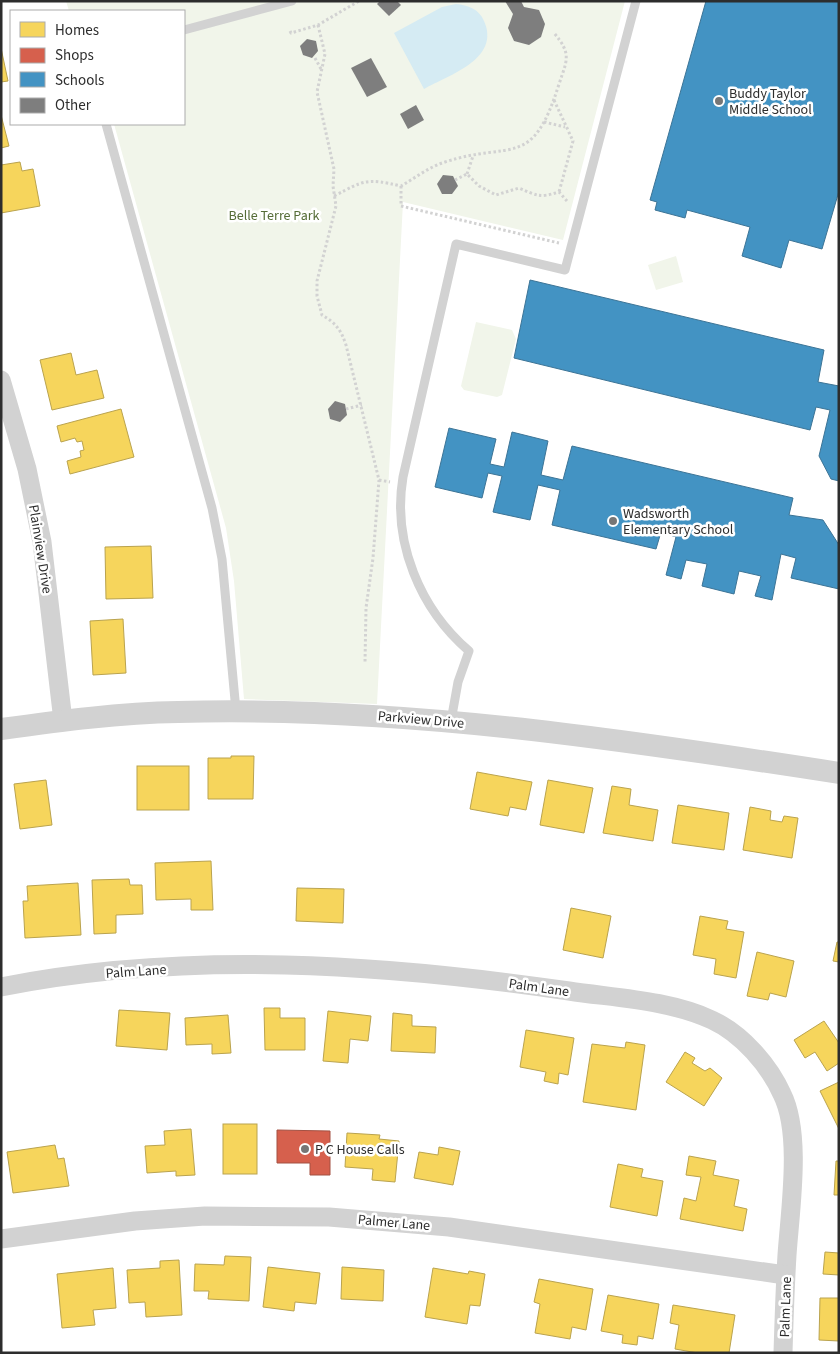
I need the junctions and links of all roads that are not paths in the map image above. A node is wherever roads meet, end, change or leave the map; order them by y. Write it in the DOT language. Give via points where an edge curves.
graph roads {
  1 [pos="292,1"];
  2 [pos="636,1"];
  3 [pos="185,30"];
  4 [pos="106,125"];
  5 [pos="1,380"];
  6 [pos="236,711"];
  7 [pos="63,721"];
  8 [pos="450,721"];
  9 [pos="1,729"];
  10 [pos="839,773"];
  11 [pos="1,987"];
  12 [pos="1,1239"];
  13 [pos="786,1275"];
  14 [pos="783,1353"];
  1 -- 3 [label="lane"];
  2 -- 8 [label="lane" via="565,270 456,244 403,477 402,519 409,558 432,610 449,634 469,652 458,682"];
  4 -- 6 [label="lane" via="212,508 224,578"];
  5 -- 7 [label="street, Plainview Drive" via="42,542"];
  6 -- 7 [label="street, Parkview Drive"];
  6 -- 8 [label="street, Parkview Drive"];
  7 -- 9 [label="street, Parkview Drive"];
  8 -- 10 [label="street, Parkview Drive"];
  11 -- 13 [label="street, Palm Lane" via="141,970 224,965 332,966 476,978 639,1002 700,1015 727,1028 754,1053 775,1081 787,1105 792,1176"];
  12 -- 13 [label="street, Palmer Lane" via="156,1219 232,1215 314,1216 449,1227"];
  13 -- 14 [label="street, Palm Lane"];
}
